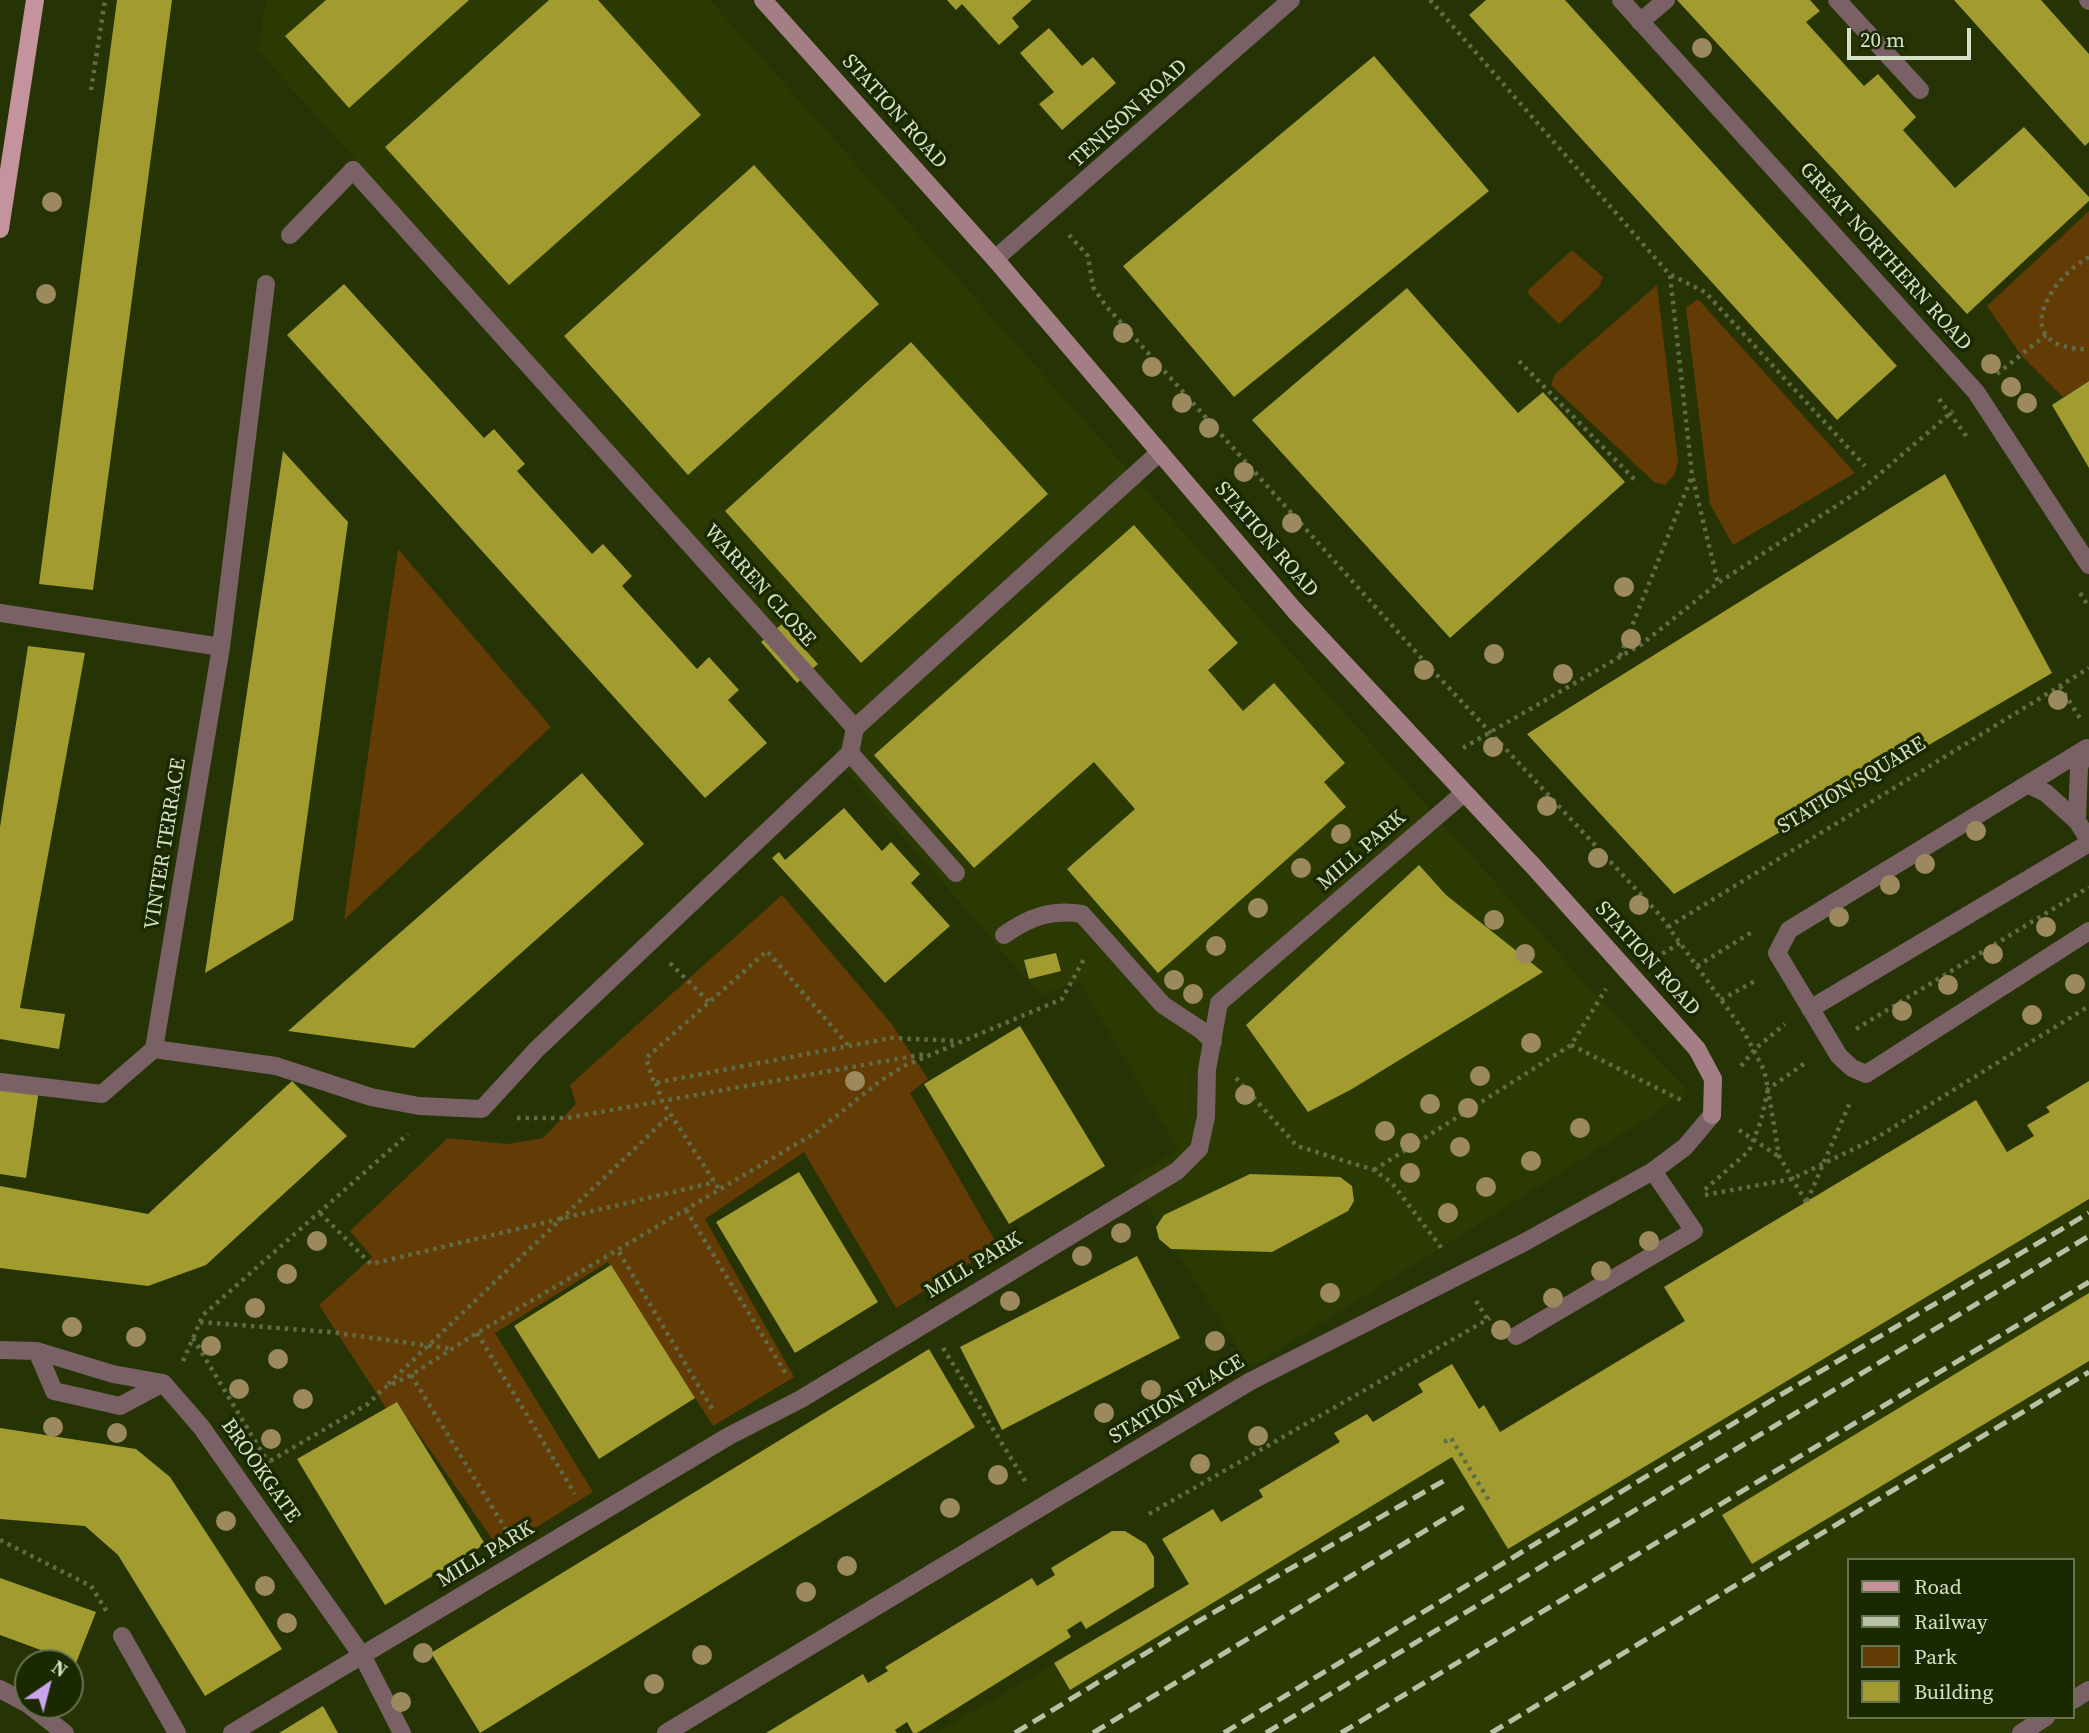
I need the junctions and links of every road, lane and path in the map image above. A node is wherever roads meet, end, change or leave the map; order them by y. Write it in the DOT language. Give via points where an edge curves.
graph roads {
  1 [pos="35,0"];
  2 [pos="105,0"];
  3 [pos="764,0"];
  4 [pos="1291,0"];
  5 [pos="1430,0"];
  6 [pos="1621,0"];
  7 [pos="1666,0"];
  8 [pos="1837,0"];
  9 [pos="1640,22"];
  10 [pos="92,90"];
  11 [pos="1920,90"];
  12 [pos="1049,214"];
  13 [pos="0,229"];
  14 [pos="290,235"];
  15 [pos="2089,257"];
  16 [pos="995,259"];
  17 [pos="1670,275"];
  18 [pos="266,284"];
  19 [pos="2046,335"];
  20 [pos="2089,349"];
  21 [pos="1519,361"];
  22 [pos="1976,391"];
  23 [pos="1160,452"];
  24 [pos="1865,466"];
  25 [pos="1692,475"];
  26 [pos="1637,482"];
  27 [pos="2089,565"];
  28 [pos="1718,583"];
  29 [pos="0,613"];
  30 [pos="221,647"];
  31 [pos="1619,658"];
  32 [pos="2089,668"];
  33 [pos="2060,686"];
  34 [pos="2085,726"];
  35 [pos="855,727"];
  36 [pos="1490,733"];
  37 [pos="2088,747"];
  38 [pos="850,753"];
  39 [pos="1437,764"];
  40 [pos="2029,785"];
  41 [pos="1464,793"];
  42 [pos="2077,821"];
  43 [pos="2089,842"];
  44 [pos="956,873"];
  45 [pos="2089,887"];
  46 [pos="1668,927"];
  47 [pos="2089,931"];
  48 [pos="1004,935"];
  49 [pos="1105,941"];
  50 [pos="1680,943"];
  51 [pos="1630,973"];
  52 [pos="682,974"];
  53 [pos="709,1002"];
  54 [pos="2089,1006"];
  55 [pos="1810,1009"];
  56 [pos="963,1041"];
  57 [pos="1213,1042"];
  58 [pos="1832,1044"];
  59 [pos="848,1045"];
  60 [pos="1571,1045"];
  61 [pos="154,1049"];
  62 [pos="1755,1049"];
  63 [pos="938,1051"];
  64 [pos="1866,1074"];
  65 [pos="0,1082"];
  66 [pos="656,1083"];
  67 [pos="1768,1089"];
  68 [pos="663,1101"];
  69 [pos="419,1105"];
  70 [pos="482,1109"];
  71 [pos="671,1114"];
  72 [pos="1712,1115"];
  73 [pos="1756,1139"];
  74 [pos="1779,1156"];
  75 [pos="1821,1165"];
  76 [pos="1374,1170"];
  77 [pos="1653,1171"];
  78 [pos="1792,1179"];
  79 [pos="715,1182"];
  80 [pos="719,1189"];
  81 [pos="686,1210"];
  82 [pos="320,1213"];
  83 [pos="563,1217"];
  84 [pos="619,1252"];
  85 [pos="1460,1274"];
  86 [pos="1500,1313"];
  87 [pos="1488,1320"];
  88 [pos="926,1321"];
  89 [pos="200,1322"];
  90 [pos="477,1333"];
  91 [pos="1516,1336"];
  92 [pos="193,1337"];
  93 [pos="454,1349"];
  94 [pos="0,1350"];
  95 [pos="37,1351"];
  96 [pos="411,1375"];
  97 [pos="163,1383"];
  98 [pos="383,1388"];
  99 [pos="178,1399"];
  100 [pos="801,1399"];
  101 [pos="712,1408"];
  102 [pos="1444,1443"];
  103 [pos="269,1464"];
  104 [pos="238,1479"];
  105 [pos="1491,1504"];
  106 [pos="1042,1508"];
  107 [pos="1149,1514"];
  108 [pos="591,1519"];
  109 [pos="0,1540"];
  110 [pos="524,1558"];
  111 [pos="122,1636"];
  112 [pos="363,1657"];
  113 [pos="46,1719"];
  114 [pos="2043,1719"];
  115 [pos="65,1733"];
  116 [pos="177,1733"];
  117 [pos="232,1733"];
  118 [pos="402,1733"];
  119 [pos="666,1733"];
  120 [pos="2021,1733"];
  1 -- 13 [label="main road"];
  2 -- 10 [label="path"];
  3 -- 16 [label="street, STATION ROAD"];
  4 -- 12 [label="street, TENISON ROAD"];
  5 -- 17 [label="path"];
  6 -- 9 [label="street, GREAT NORTHERN ROAD"];
  7 -- 9 [label="street"];
  8 -- 11 [label="street"];
  9 -- 22 [label="street, GREAT NORTHERN ROAD"];
  12 -- 16 [label="street, TENISON ROAD"];
  12 -- 36 [label="path, STATION ROAD" via="1088,256 1093,287 1106,306"];
  14 -- 35 [label="street, WARREN CLOSE" via="353,170"];
  15 -- 19 [label="path" via="2070,267 2045,300 2041,321"];
  16 -- 23 [label="street, STATION ROAD"];
  17 -- 24 [label="path" via="1705,292"];
  17 -- 25 [label="path"];
  18 -- 30 [label="street, VINTER TERRACE"];
  19 -- 20 [label="path" via="2064,347"];
  19 -- 22 [label="path"];
  21 -- 26 [label="path"];
  22 -- 27 [label="street, GREAT NORTHERN ROAD"];
  22 -- 28 [label="path" via="1862,489"];
  23 -- 35 [label="street"];
  23 -- 39 [label="street, STATION ROAD" via="1296,611"];
  25 -- 28 [label="path"];
  25 -- 31 [label="path"];
  28 -- 31 [label="path"];
  29 -- 30 [label="street"];
  30 -- 61 [label="street, VINTER TERRACE"];
  31 -- 36 [label="path"];
  32 -- 33 [label="path, STATION SQUARE"];
  33 -- 34 [label="path"];
  33 -- 46 [label="path, STATION SQUARE"];
  35 -- 38 [label="street"];
  36 -- 39 [label="path"];
  36 -- 46 [label="path, STATION ROAD"];
  37 -- 40 [label="street"];
  37 -- 42 [label="street" via="2079,767"];
  38 -- 44 [label="street"];
  38 -- 70 [label="street" via="537,1049"];
  39 -- 41 [label="street, STATION ROAD"];
  40 -- 42 [label="street" via="2046,793"];
  40 -- 55 [label="street" via="1789,930 1777,953"];
  41 -- 51 [label="street, STATION ROAD"];
  41 -- 57 [label="street, MILL PARK" via="1219,1003"];
  42 -- 43 [label="street"];
  43 -- 55 [label="street"];
  45 -- 58 [label="path"];
  46 -- 50 [label="path, STATION ROAD"];
  47 -- 64 [label="street"];
  48 -- 49 [label="street" via="1021,922 1061,911 1082,914"];
  49 -- 56 [label="path" via="1091,946 1062,999"];
  49 -- 57 [label="street" via="1163,1005"];
  50 -- 51 [label="path"];
  50 -- 62 [label="path, STATION ROAD"];
  51 -- 60 [label="path" via="1602,991"];
  51 -- 72 [label="street, STATION ROAD" via="1697,1049 1713,1079"];
  52 -- 53 [label="path"];
  53 -- 59 [label="path" via="767,951"];
  53 -- 66 [label="path" via="646,1058"];
  54 -- 75 [label="path" via="1876,1138"];
  55 -- 58 [label="street"];
  55 -- 62 [label="path"];
  56 -- 59 [label="path" via="891,1038"];
  56 -- 63 [label="path"];
  57 -- 76 [label="path" via="1229,1069 1297,1146"];
  57 -- 88 [label="street, MILL PARK" via="1199,1149 1177,1171"];
  58 -- 64 [label="street" via="1852,1068"];
  58 -- 67 [label="path"];
  59 -- 66 [label="path"];
  60 -- 72 [label="path"];
  60 -- 76 [label="path"];
  61 -- 65 [label="street" via="102,1094"];
  61 -- 69 [label="street" via="276,1066 371,1097"];
  62 -- 67 [label="path, STATION ROAD"];
  62 -- 72 [label="path"];
  63 -- 68 [label="path"];
  63 -- 80 [label="path" via="880,1081 815,1133"];
  64 -- 75 [label="path"];
  66 -- 68 [label="path"];
  67 -- 73 [label="path"];
  67 -- 74 [label="path"];
  68 -- 70 [label="path" via="567,1118 517,1118"];
  68 -- 71 [label="path"];
  69 -- 70 [label="street"];
  69 -- 82 [label="path" via="415,1128"];
  71 -- 79 [label="path"];
  71 -- 83 [label="path"];
  72 -- 73 [label="path"];
  72 -- 77 [label="street, STATION PLACE" via="1685,1147"];
  73 -- 74 [label="path"];
  73 -- 78 [label="path" via="1749,1151 1696,1197"];
  74 -- 78 [label="path"];
  75 -- 78 [label="path"];
  75 -- 78 [label="path" via="1806,1202"];
  76 -- 85 [label="path" via="1392,1183"];
  77 -- 85 [label="street, STATION PLACE"];
  77 -- 91 [label="street" via="1694,1231"];
  79 -- 80 [label="path"];
  79 -- 83 [label="path"];
  80 -- 81 [label="path"];
  81 -- 84 [label="path"];
  81 -- 100 [label="path"];
  82 -- 83 [label="path" via="371,1264"];
  82 -- 89 [label="path"];
  83 -- 98 [label="path"];
  84 -- 90 [label="path"];
  84 -- 101 [label="path"];
  85 -- 87 [label="path"];
  85 -- 106 [label="street, STATION PLACE" via="1249,1382"];
  86 -- 87 [label="path"];
  87 -- 107 [label="path"];
  88 -- 100 [label="street, MILL PARK"];
  88 -- 106 [label="path"];
  89 -- 92 [label="path"];
  89 -- 93 [label="path" via="330,1332"];
  90 -- 93 [label="path"];
  90 -- 108 [label="path"];
  92 -- 99 [label="path" via="180,1366"];
  92 -- 103 [label="path"];
  93 -- 96 [label="path"];
  94 -- 95 [label="street"];
  95 -- 97 [label="street" via="113,1374"];
  95 -- 97 [label="street" via="54,1391 120,1406"];
  96 -- 98 [label="path"];
  96 -- 110 [label="path"];
  97 -- 99 [label="street, BROOKGATE"];
  98 -- 103 [label="path" via="368,1404"];
  99 -- 104 [label="street, BROOKGATE"];
  100 -- 108 [label="street, MILL PARK" via="729,1436"];
  102 -- 105 [label="path" via="1451,1438"];
  103 -- 104 [label="path"];
  104 -- 112 [label="street, BROOKGATE"];
  106 -- 119 [label="street, STATION PLACE"];
  108 -- 110 [label="street, MILL PARK"];
  109 -- 111 [label="path" via="91,1586"];
  110 -- 112 [label="street, MILL PARK"];
  111 -- 116 [label="street"];
  112 -- 117 [label="street, MILL PARK"];
  112 -- 118 [label="street, BROOKGATE"];
  113 -- 115 [label="street"];
  114 -- 120 [label="street"];
}
